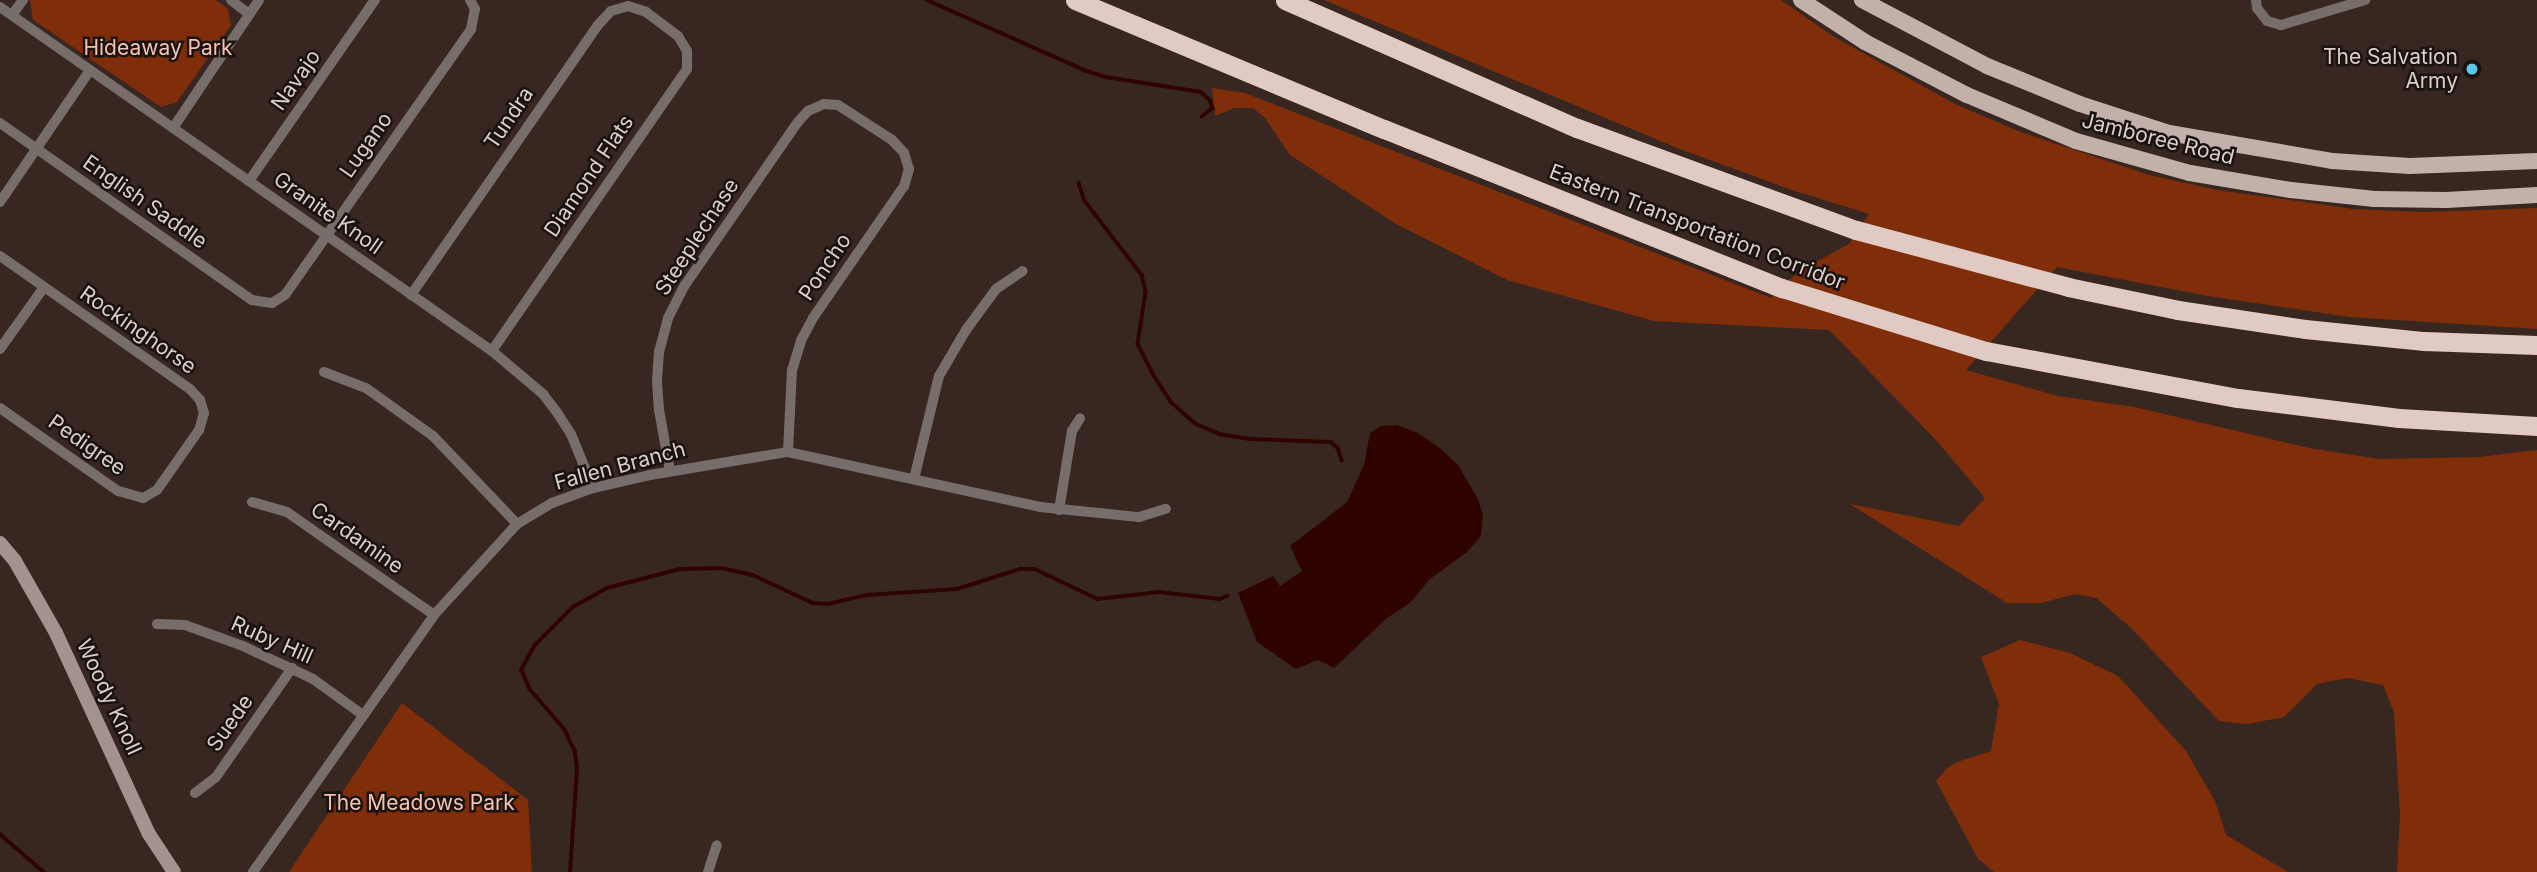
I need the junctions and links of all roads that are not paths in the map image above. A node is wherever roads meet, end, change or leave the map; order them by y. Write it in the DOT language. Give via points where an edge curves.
graph roads {
  1 [pos="23,0"];
  2 [pos="231,0"];
  3 [pos="259,0"];
  4 [pos="375,0"];
  5 [pos="470,0"];
  6 [pos="1075,0"];
  7 [pos="1285,0"];
  8 [pos="1801,0"];
  9 [pos="1863,0"];
  10 [pos="2256,0"];
  11 [pos="2365,0"];
  12 [pos="0,7"];
  13 [pos="249,13"];
  14 [pos="12,15"];
  15 [pos="661,24"];
  16 [pos="90,70"];
  17 [pos="0,123"];
  18 [pos="873,127"];
  19 [pos="173,128"];
  20 [pos="36,149"];
  21 [pos="2537,161"];
  22 [pos="249,181"];
  23 [pos="2537,195"];
  24 [pos="0,202"];
  25 [pos="327,235"];
  26 [pos="0,256"];
  27 [pos="1023,271"];
  28 [pos="44,287"];
  29 [pos="411,295"];
  30 [pos="272,303"];
  31 [pos="2537,345"];
  32 [pos="0,349"];
  33 [pos="492,351"];
  34 [pos="324,372"];
  35 [pos="0,408"];
  36 [pos="1080,418"];
  37 [pos="2537,425"];
  38 [pos="788,452"];
  39 [pos="181,456"];
  40 [pos="670,471"];
  41 [pos="914,479"];
  42 [pos="593,488"];
  43 [pos="252,502"];
  44 [pos="1166,509"];
  45 [pos="1059,510"];
  46 [pos="517,524"];
  47 [pos="0,543"];
  48 [pos="434,615"];
  49 [pos="157,624"];
  50 [pos="292,668"];
  51 [pos="362,715"];
  52 [pos="195,793"];
  53 [pos="717,845"];
  54 [pos="174,872"];
  55 [pos="253,872"];
  56 [pos="708,872"];
  1 -- 14 [label="street"];
  2 -- 13 [label="street"];
  3 -- 13 [label="street"];
  4 -- 22 [label="street, Navajo"];
  5 -- 25 [label="street, Lugano" via="475,9 471,29"];
  6 -- 37 [label="highway, Eastern Transportation Corridor" via="1782,288 1986,351 2238,398 2399,418"];
  7 -- 31 [label="highway" via="1577,128 1856,230 2068,288 2178,310 2424,341"];
  8 -- 23 [label="main road, Jamboree Road" via="1866,42 1967,95 2076,141 2190,173 2375,199"];
  9 -- 21 [label="main road, Jamboree Road" via="1987,66 2080,104 2169,133 2332,161 2410,166"];
  10 -- 11 [label="street" via="2267,21 2281,25"];
  12 -- 14 [label="street, Granite Knoll"];
  13 -- 19 [label="street"];
  14 -- 16 [label="street, Granite Knoll"];
  15 -- 29 [label="street, Tundra" via="628,6 611,10"];
  15 -- 33 [label="street, Diamond Flats" via="678,36 687,51 687,69"];
  16 -- 19 [label="street, Granite Knoll"];
  16 -- 20 [label="street"];
  17 -- 20 [label="street, English Saddle"];
  18 -- 38 [label="street, Poncho" via="904,153 909,169 904,186 801,341 792,369"];
  18 -- 40 [label="street, Steeplechase" via="838,105 824,104 808,111 685,285 668,318 659,352 659,410"];
  19 -- 22 [label="street, Granite Knoll"];
  20 -- 24 [label="street"];
  20 -- 30 [label="street, English Saddle" via="252,300"];
  22 -- 25 [label="street, Granite Knoll"];
  25 -- 29 [label="street, Granite Knoll"];
  25 -- 30 [label="street, Lugano" via="285,295"];
  26 -- 28 [label="street, Rockinghorse"];
  27 -- 41 [label="street" via="996,289 939,376"];
  28 -- 32 [label="street"];
  28 -- 39 [label="street, Rockinghorse" via="200,400 205,413"];
  29 -- 33 [label="street, Granite Knoll"];
  33 -- 42 [label="street, Granite Knoll" via="543,394 556,411 571,434"];
  34 -- 46 [label="street" via="366,388 433,436"];
  35 -- 39 [label="street, Pedigree" via="130,496 143,498 157,490"];
  36 -- 45 [label="street" via="1069,442"];
  38 -- 40 [label="street, Fallen Branch"];
  38 -- 41 [label="street, Fallen Branch"];
  40 -- 42 [label="street, Fallen Branch"];
  41 -- 45 [label="street, Fallen Branch"];
  42 -- 46 [label="street, Fallen Branch" via="552,503"];
  43 -- 48 [label="street, Cardamine" via="287,512"];
  44 -- 45 [label="street, Fallen Branch" via="1139,517"];
  46 -- 48 [label="street, Fallen Branch"];
  47 -- 54 [label="street, Woody Knoll" via="56,633 149,834"];
  48 -- 51 [label="street, Fallen Branch"];
  49 -- 50 [label="street, Ruby Hill" via="186,625"];
  50 -- 51 [label="street, Ruby Hill"];
  50 -- 52 [label="street, Suede" via="216,777"];
  51 -- 55 [label="street, Fallen Branch"];
  53 -- 56 [label="street"];
}
